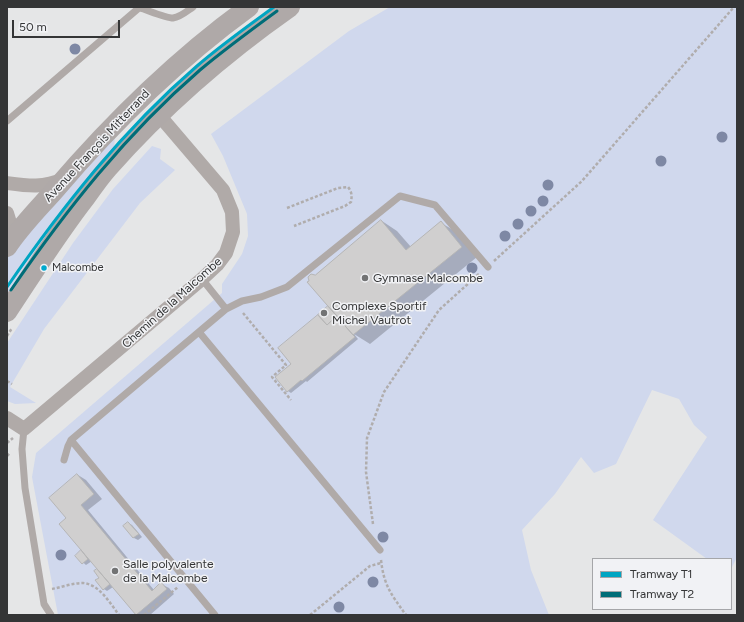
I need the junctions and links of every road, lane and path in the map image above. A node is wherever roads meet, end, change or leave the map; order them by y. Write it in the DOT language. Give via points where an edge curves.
graph roads {
  1 [pos="140,7"];
  2 [pos="193,7"];
  3 [pos="249,7"];
  4 [pos="290,7"];
  5 [pos="734,7"];
  6 [pos="159,115"];
  7 [pos="7,121"];
  8 [pos="64,179"];
  9 [pos="7,183"];
  10 [pos="287,208"];
  11 [pos="7,213"];
  12 [pos="294,226"];
  13 [pos="8,245"];
  14 [pos="488,267"];
  15 [pos="202,279"];
  16 [pos="235,304"];
  17 [pos="226,309"];
  18 [pos="11,318"];
  19 [pos="199,332"];
  20 [pos="7,336"];
  21 [pos="7,381"];
  22 [pos="12,384"];
  23 [pos="291,400"];
  24 [pos="7,418"];
  25 [pos="24,429"];
  26 [pos="71,440"];
  27 [pos="10,453"];
  28 [pos="7,456"];
  29 [pos="64,460"];
  30 [pos="380,550"];
  31 [pos="381,563"];
  32 [pos="186,580"];
  33 [pos="50,590"];
  34 [pos="51,615"];
  35 [pos="119,615"];
  36 [pos="144,615"];
  37 [pos="216,615"];
  38 [pos="310,615"];
  39 [pos="406,615"];
  1 -- 2 [label="lane" via="173,18"];
  1 -- 7 [label="lane"];
  3 -- 8 [label="main road, Avenue François Mitterrand" via="178,63 126,112"];
  4 -- 6 [label="main road, Avenue François Mitterrand" via="230,51"];
  5 -- 14 [label="path" via="582,181"];
  6 -- 15 [label="street, Chemin de la Malcombe" via="223,190 232,212 233,232 226,253"];
  6 -- 18 [label="main road, Avenue François Mitterrand" via="107,169 61,229"];
  8 -- 9 [label="street" via="52,184 34,186"];
  8 -- 13 [label="main road, Avenue François Mitterrand"];
  10 -- 12 [label="path" via="338,188 348,188 351,191 351,202 345,206"];
  11 -- 13 [label="street" via="10,226"];
  14 -- 16 [label="lane" via="435,205 400,196 287,287"];
  14 -- 30 [label="path" via="439,310 384,392 367,438 366,472 374,533"];
  15 -- 17 [label="lane"];
  15 -- 25 [label="street, Chemin de la Malcombe"];
  16 -- 17 [label="lane"];
  16 -- 23 [label="path" via="286,364 272,377"];
  17 -- 19 [label="lane"];
  18 -- 20 [label="path"];
  19 -- 26 [label="lane"];
  19 -- 30 [label="lane"];
  21 -- 22 [label="path"];
  24 -- 25 [label="street"];
  25 -- 34 [label="lane" via="22,449 25,488 44,604"];
  26 -- 29 [label="lane"];
  26 -- 32 [label="lane"];
  27 -- 28 [label="path"];
  30 -- 31 [label="path"];
  31 -- 38 [label="path" via="370,566"];
  31 -- 39 [label="path" via="388,590"];
  32 -- 36 [label="path"];
  32 -- 37 [label="lane"];
  33 -- 35 [label="path" via="82,583 93,585"];
}
